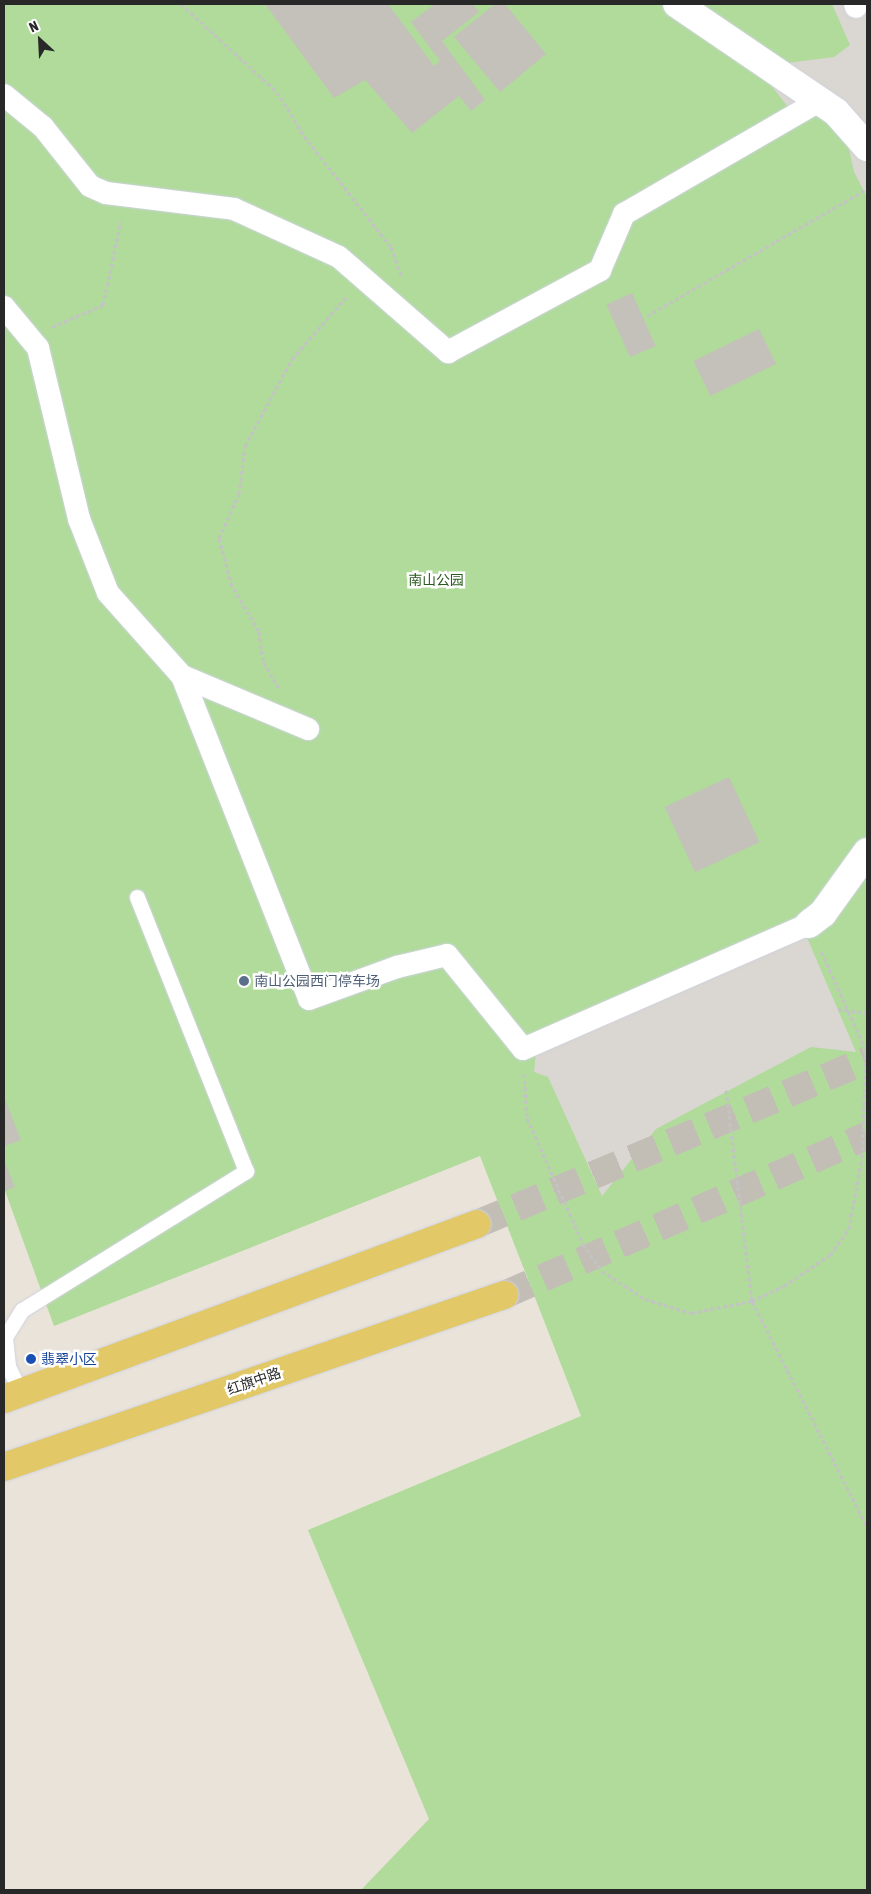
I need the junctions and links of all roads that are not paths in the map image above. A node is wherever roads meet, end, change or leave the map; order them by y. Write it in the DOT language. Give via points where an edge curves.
graph roads {
  1 [pos="677,4"];
  2 [pos="4,95"];
  3 [pos="819,101"];
  4 [pos="867,147"];
  5 [pos="4,307"];
  6 [pos="182,676"];
  7 [pos="308,729"];
  8 [pos="867,852"];
  9 [pos="137,897"];
  10 [pos="809,924"];
  11 [pos="477,1224"];
  12 [pos="504,1295"];
  13 [pos="13,1396"];
  14 [pos="4,1468"];
  1 -- 3 [label="street"];
  2 -- 3 [label="street" via="43,126 90,186 122,195 234,209 339,257 448,352 600,270 624,214"];
  3 -- 4 [label="street" via="836,112"];
  5 -- 6 [label="street" via="38,348 79,519 108,593"];
  6 -- 7 [label="street"];
  6 -- 10 [label="street" via="309,999 397,967 447,955 523,1049"];
  8 -- 10 [label="street" via="823,913"];
  9 -- 13 [label="lane" via="246,1171 22,1310 5,1337"];
  11 -- 13 [label="main road"];
  12 -- 14 [label="main road, 红旗中路"];
}
